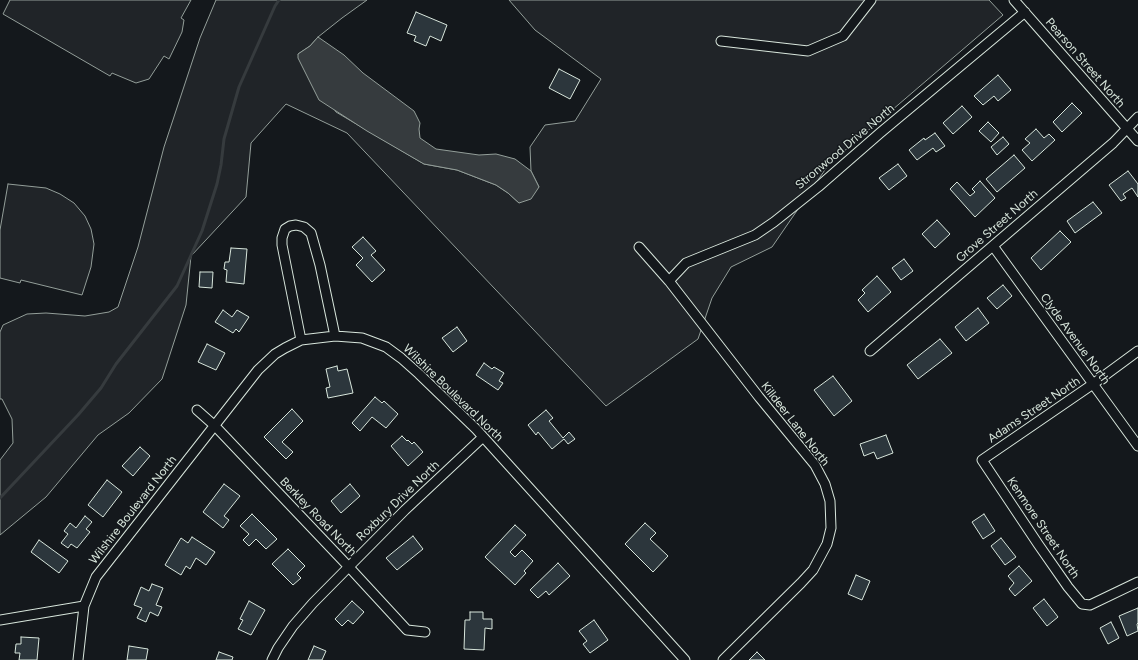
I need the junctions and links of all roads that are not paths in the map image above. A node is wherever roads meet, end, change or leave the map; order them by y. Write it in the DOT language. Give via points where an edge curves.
graph roads {
  1 [pos="871,0"];
  2 [pos="1014,0"];
  3 [pos="1025,12"];
  4 [pos="722,40"];
  5 [pos="1138,117"];
  6 [pos="1128,129"];
  7 [pos="1138,141"];
  8 [pos="993,246"];
  9 [pos="639,247"];
  10 [pos="669,281"];
  11 [pos="335,336"];
  12 [pos="301,340"];
  13 [pos="870,351"];
  14 [pos="1138,351"];
  15 [pos="1093,384"];
  16 [pos="197,410"];
  17 [pos="215,426"];
  18 [pos="483,437"];
  19 [pos="1138,446"];
  20 [pos="982,460"];
  21 [pos="348,566"];
  22 [pos="1138,582"];
  23 [pos="84,606"];
  24 [pos="0,620"];
  25 [pos="425,632"];
  26 [pos="78,660"];
  27 [pos="272,660"];
  28 [pos="685,660"];
  29 [pos="723,660"];
  1 -- 4 [label="street" via="843,36 808,51"];
  2 -- 3 [label="street, Pearson Street North"];
  3 -- 6 [label="street, Pearson Street North"];
  3 -- 10 [label="street, Stronwood Drive North" via="774,222 755,235 686,263"];
  5 -- 6 [label="street, Grove Street North"];
  6 -- 7 [label="street, Pearson Street North"];
  6 -- 8 [label="street, Grove Street North"];
  8 -- 13 [label="street, Grove Street North"];
  8 -- 15 [label="street, Clyde Avenue North"];
  9 -- 10 [label="street, Killdeer Lane North"];
  10 -- 29 [label="street, Killdeer Lane North" via="815,465 830,501 831,528 827,544 814,570"];
  11 -- 12 [label="street, Wilshire Boulevard North"];
  11 -- 12 [label="street" via="320,265 310,233 304,227 296,225 285,229 282,245"];
  11 -- 18 [label="street, Wilshire Boulevard North" via="362,338 386,347 402,358"];
  12 -- 17 [label="street, Wilshire Boulevard North" via="274,354 258,370"];
  14 -- 15 [label="street, Adams Street North"];
  15 -- 19 [label="street, Clyde Avenue North"];
  15 -- 20 [label="street, Adams Street North"];
  16 -- 17 [label="street, Berkley Road North"];
  17 -- 21 [label="street, Berkley Road North"];
  17 -- 23 [label="street, Wilshire Boulevard North" via="96,577"];
  18 -- 21 [label="street, Roxbury Drive North"];
  18 -- 28 [label="street, Wilshire Boulevard North"];
  20 -- 22 [label="street, Kenmore Street North" via="1082,604 1090,605"];
  21 -- 25 [label="street, Berkley Road North" via="407,630"];
  21 -- 27 [label="street, Roxbury Drive North" via="293,626"];
  23 -- 24 [label="street"];
  23 -- 26 [label="street, Wilshire Boulevard North"];
}
